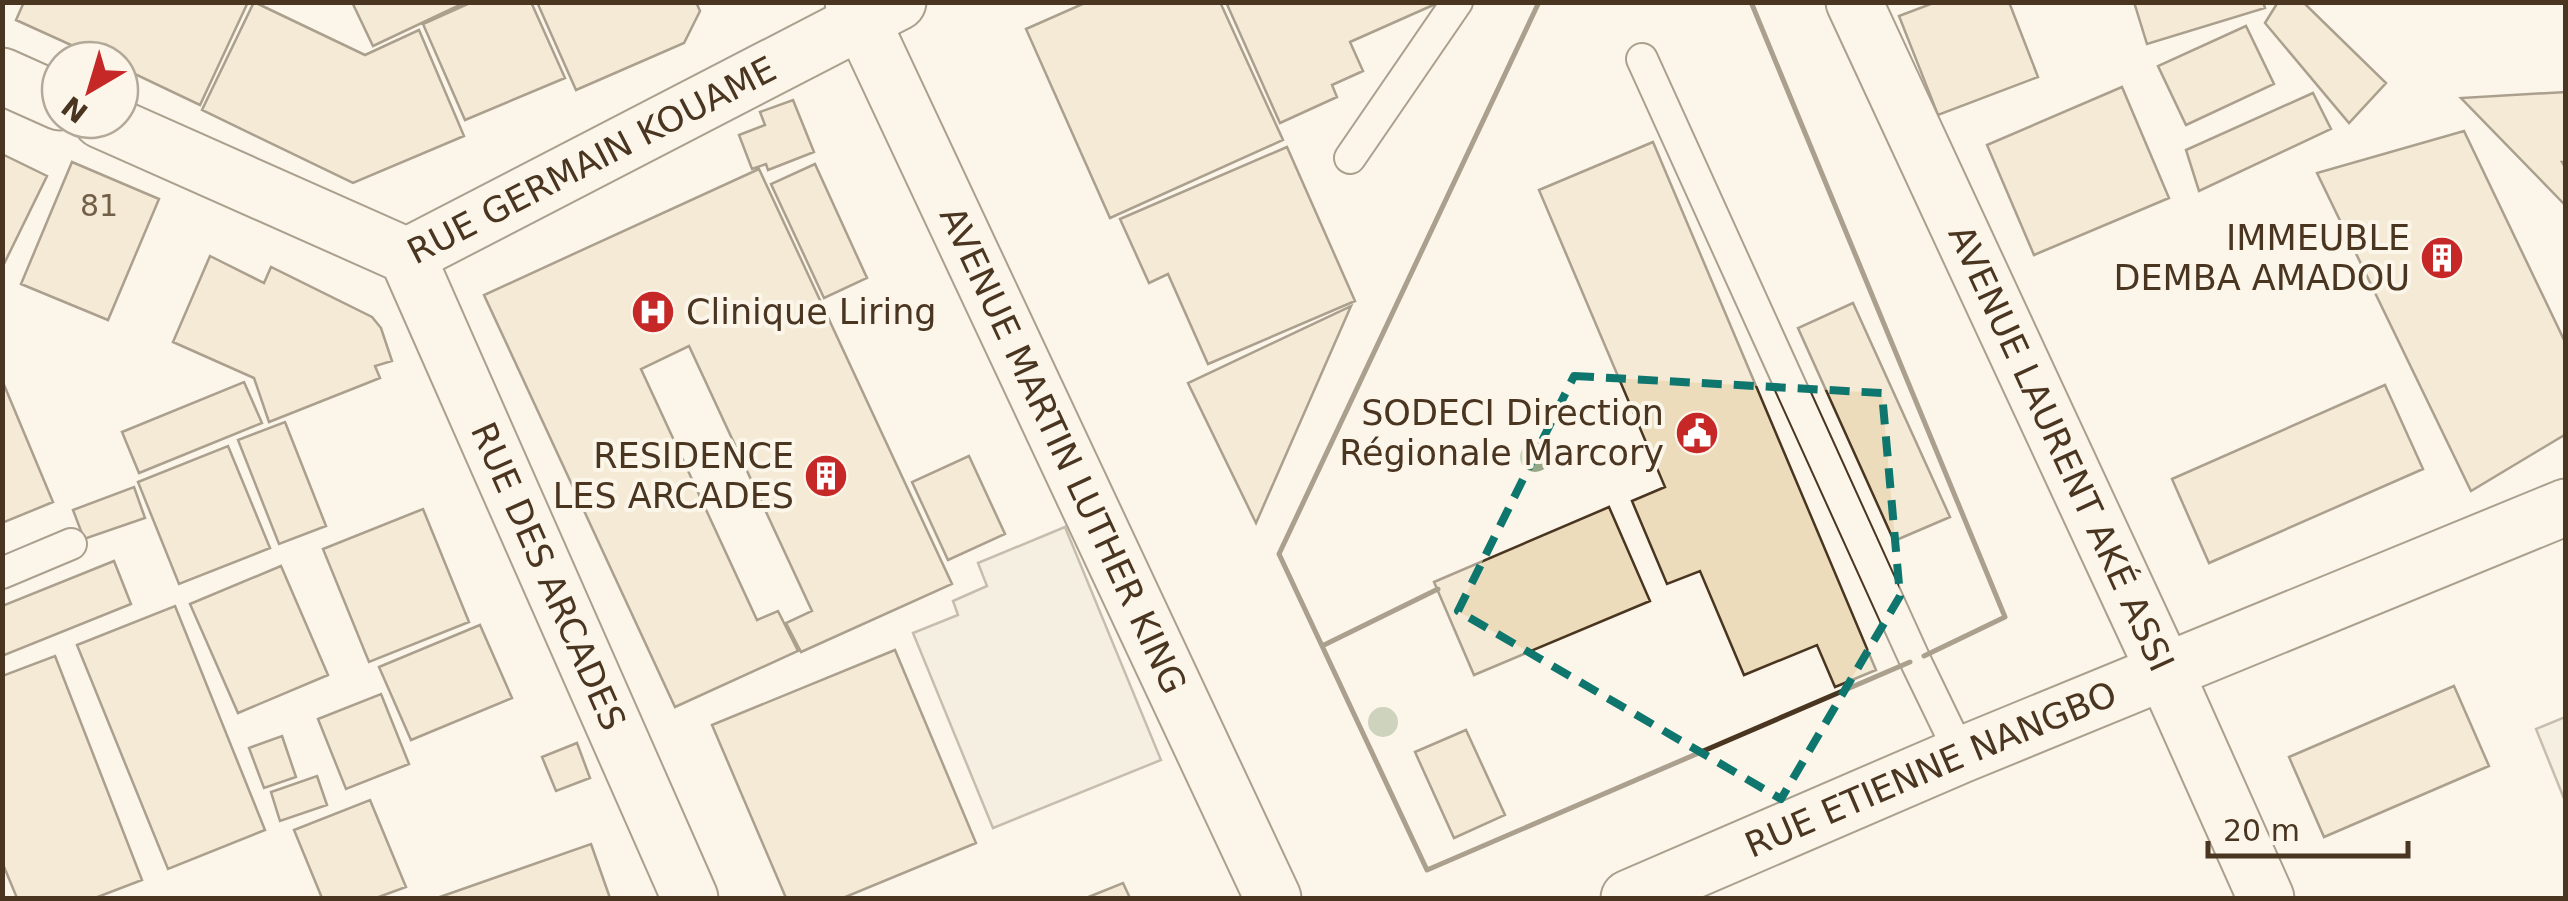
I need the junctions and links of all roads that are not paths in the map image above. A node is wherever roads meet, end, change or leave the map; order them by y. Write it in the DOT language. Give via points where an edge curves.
graph roads {
  1 [pos="1457,2"];
  2 [pos="1854,2"];
  3 [pos="870,8"];
  4 [pos="1642,59"];
  5 [pos="2,76"];
  6 [pos="40,93"];
  7 [pos="140,137"];
  8 [pos="1350,158"];
  9 [pos="407,256"];
  10 [pos="2566,507"];
  11 [pos="72,544"];
  12 [pos="2,573"];
  13 [pos="2165,672"];
  14 [pos="1961,755"];
  15 [pos="690,898"];
  16 [pos="1273,898"];
  17 [pos="1629,898"];
  18 [pos="2266,898"];
  1 -- 8 [label="lane"];
  2 -- 13 [label="street, AVENUE LAURENT AKÉ ASSI"];
  3 -- 9 [label="street, RUE GERMAIN KOUAME"];
  3 -- 16 [label="street, AVENUE MARTIN LUTHER KING"];
  4 -- 14 [label="lane"];
  5 -- 6 [label="street"];
  7 -- 9 [label="street, RUE GERMAIN KOUAME"];
  9 -- 15 [label="street, RUE DES ARCADES"];
  10 -- 13 [label="street, RUE ETIENNE NANGBO"];
  11 -- 12 [label="lane"];
  13 -- 14 [label="street, RUE ETIENNE NANGBO"];
  13 -- 18 [label="street, AVENUE LAURENT AKÉ ASSI"];
  14 -- 17 [label="street, RUE ETIENNE NANGBO"];
}
